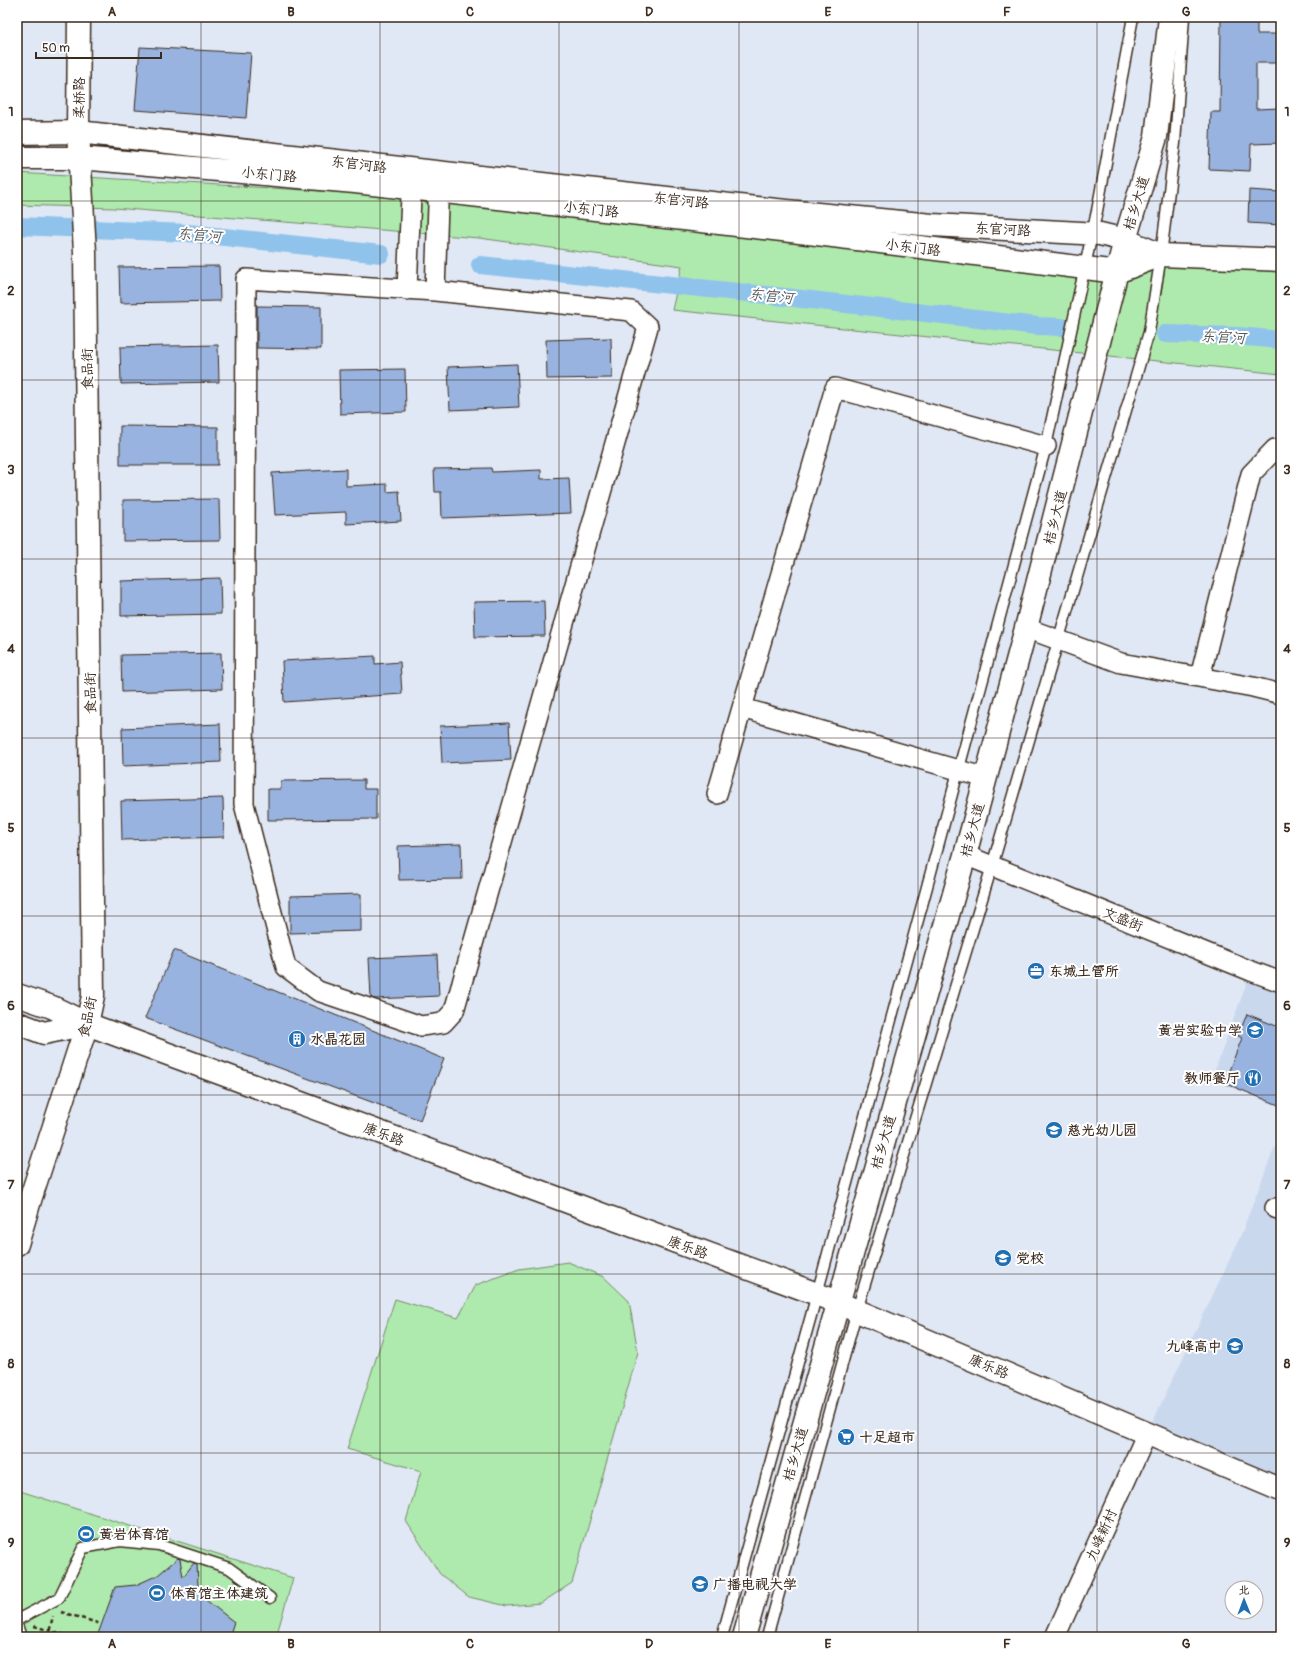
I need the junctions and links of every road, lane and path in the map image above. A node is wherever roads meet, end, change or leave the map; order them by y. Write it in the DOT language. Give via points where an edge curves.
graph roads {
  1 [pos="79,17"];
  2 [pos="1133,17"];
  3 [pos="1170,17"];
  4 [pos="1184,17"];
  5 [pos="78,132"];
  6 [pos="17,133"];
  7 [pos="17,158"];
  8 [pos="80,158"];
  9 [pos="412,179"];
  10 [pos="439,182"];
  11 [pos="1092,234"];
  12 [pos="1125,240"];
  13 [pos="1162,255"];
  14 [pos="1281,260"];
  15 [pos="1085,268"];
  16 [pos="1117,272"];
  17 [pos="407,290"];
  18 [pos="435,291"];
  19 [pos="1046,446"];
  20 [pos="1281,450"];
  21 [pos="1026,628"];
  22 [pos="1058,640"];
  23 [pos="1200,677"];
  24 [pos="1281,694"];
  25 [pos="742,708"];
  26 [pos="958,771"];
  27 [pos="986,778"];
  28 [pos="717,794"];
  29 [pos="965,855"];
  30 [pos="992,866"];
  31 [pos="1281,982"];
  32 [pos="17,995"];
  33 [pos="17,1024"];
  34 [pos="87,1024"];
  35 [pos="17,1244"];
  36 [pos="816,1294"];
  37 [pos="847,1307"];
  38 [pos="1146,1433"];
  39 [pos="1281,1490"];
  40 [pos="270,1598"];
  41 [pos="17,1620"];
  42 [pos="101,1624"];
  43 [pos="17,1626"];
  44 [pos="50,1630"];
  45 [pos="21,1637"];
  46 [pos="48,1637"];
  47 [pos="72,1637"];
  48 [pos="722,1637"];
  49 [pos="744,1637"];
  50 [pos="767,1637"];
  51 [pos="1055,1637"];
  1 -- 5 [label="street, 柔桥路"];
  2 -- 11 [label="lane"];
  3 -- 12 [label="street, 桔乡大道" via="1156,137"];
  4 -- 13 [label="lane" via="1175,143"];
  5 -- 6 [label="street"];
  5 -- 8 [label="street, 食品街"];
  5 -- 9 [label="street, 东官河路"];
  7 -- 8 [label="street, 小东门路"];
  8 -- 9 [label="street, 小东门路" via="355,182"];
  8 -- 34 [label="street, 食品街" via="85,244 93,996"];
  9 -- 10 [label="street, 东官河路"];
  9 -- 17 [label="street"];
  10 -- 11 [label="street, 东官河路" via="924,224"];
  10 -- 15 [label="street, 小东门路"];
  10 -- 18 [label="street"];
  11 -- 12 [label="street, 东官河路"];
  11 -- 15 [label="lane"];
  12 -- 13 [label="street, 东官河路"];
  12 -- 16 [label="street, 桔乡大道"];
  13 -- 14 [label="street, 东官河路"];
  13 -- 16 [label="street, 小东门路"];
  13 -- 22 [label="lane" via="1149,332"];
  15 -- 16 [label="street, 小东门路"];
  15 -- 19 [label="lane"];
  16 -- 21 [label="street, 桔乡大道"];
  17 -- 18 [label="street"];
  17 -- 18 [label="street" via="246,279 244,804 286,967 318,990 421,1026 443,1023 454,1011 648,327 631,311"];
  19 -- 25 [label="street" via="835,388"];
  19 -- 26 [label="lane"];
  20 -- 23 [label="street" via="1275,449 1251,474"];
  21 -- 22 [label="street"];
  21 -- 27 [label="street, 桔乡大道"];
  22 -- 23 [label="street" via="1121,663"];
  22 -- 30 [label="lane"];
  23 -- 24 [label="street"];
  25 -- 26 [label="street"];
  25 -- 28 [label="street"];
  26 -- 27 [label="street"];
  26 -- 36 [label="lane"];
  27 -- 29 [label="street, 桔乡大道"];
  29 -- 30 [label="street, 文盛街"];
  29 -- 37 [label="street, 桔乡大道"];
  30 -- 31 [label="street, 文盛街"];
  30 -- 37 [label="lane"];
  32 -- 34 [label="street, 康乐路" via="52,1007"];
  33 -- 34 [label="street" via="44,1033"];
  34 -- 35 [label="street, 食品街"];
  34 -- 36 [label="street, 康乐路"];
  36 -- 37 [label="street, 康乐路"];
  36 -- 48 [label="lane"];
  37 -- 38 [label="street, 康乐路"];
  37 -- 49 [label="street, 桔乡大道"];
  37 -- 50 [label="lane"];
  38 -- 39 [label="street, 康乐路"];
  38 -- 51 [label="street, 九峰新村"];
  40 -- 41 [label="lane" via="230,1568 159,1545 120,1541 83,1548 59,1598"];
  42 -- 44 [label="path" via="55,1610"];
  43 -- 45 [label="lane"];
  44 -- 46 [label="path"];
  44 -- 47 [label="path"];
}
